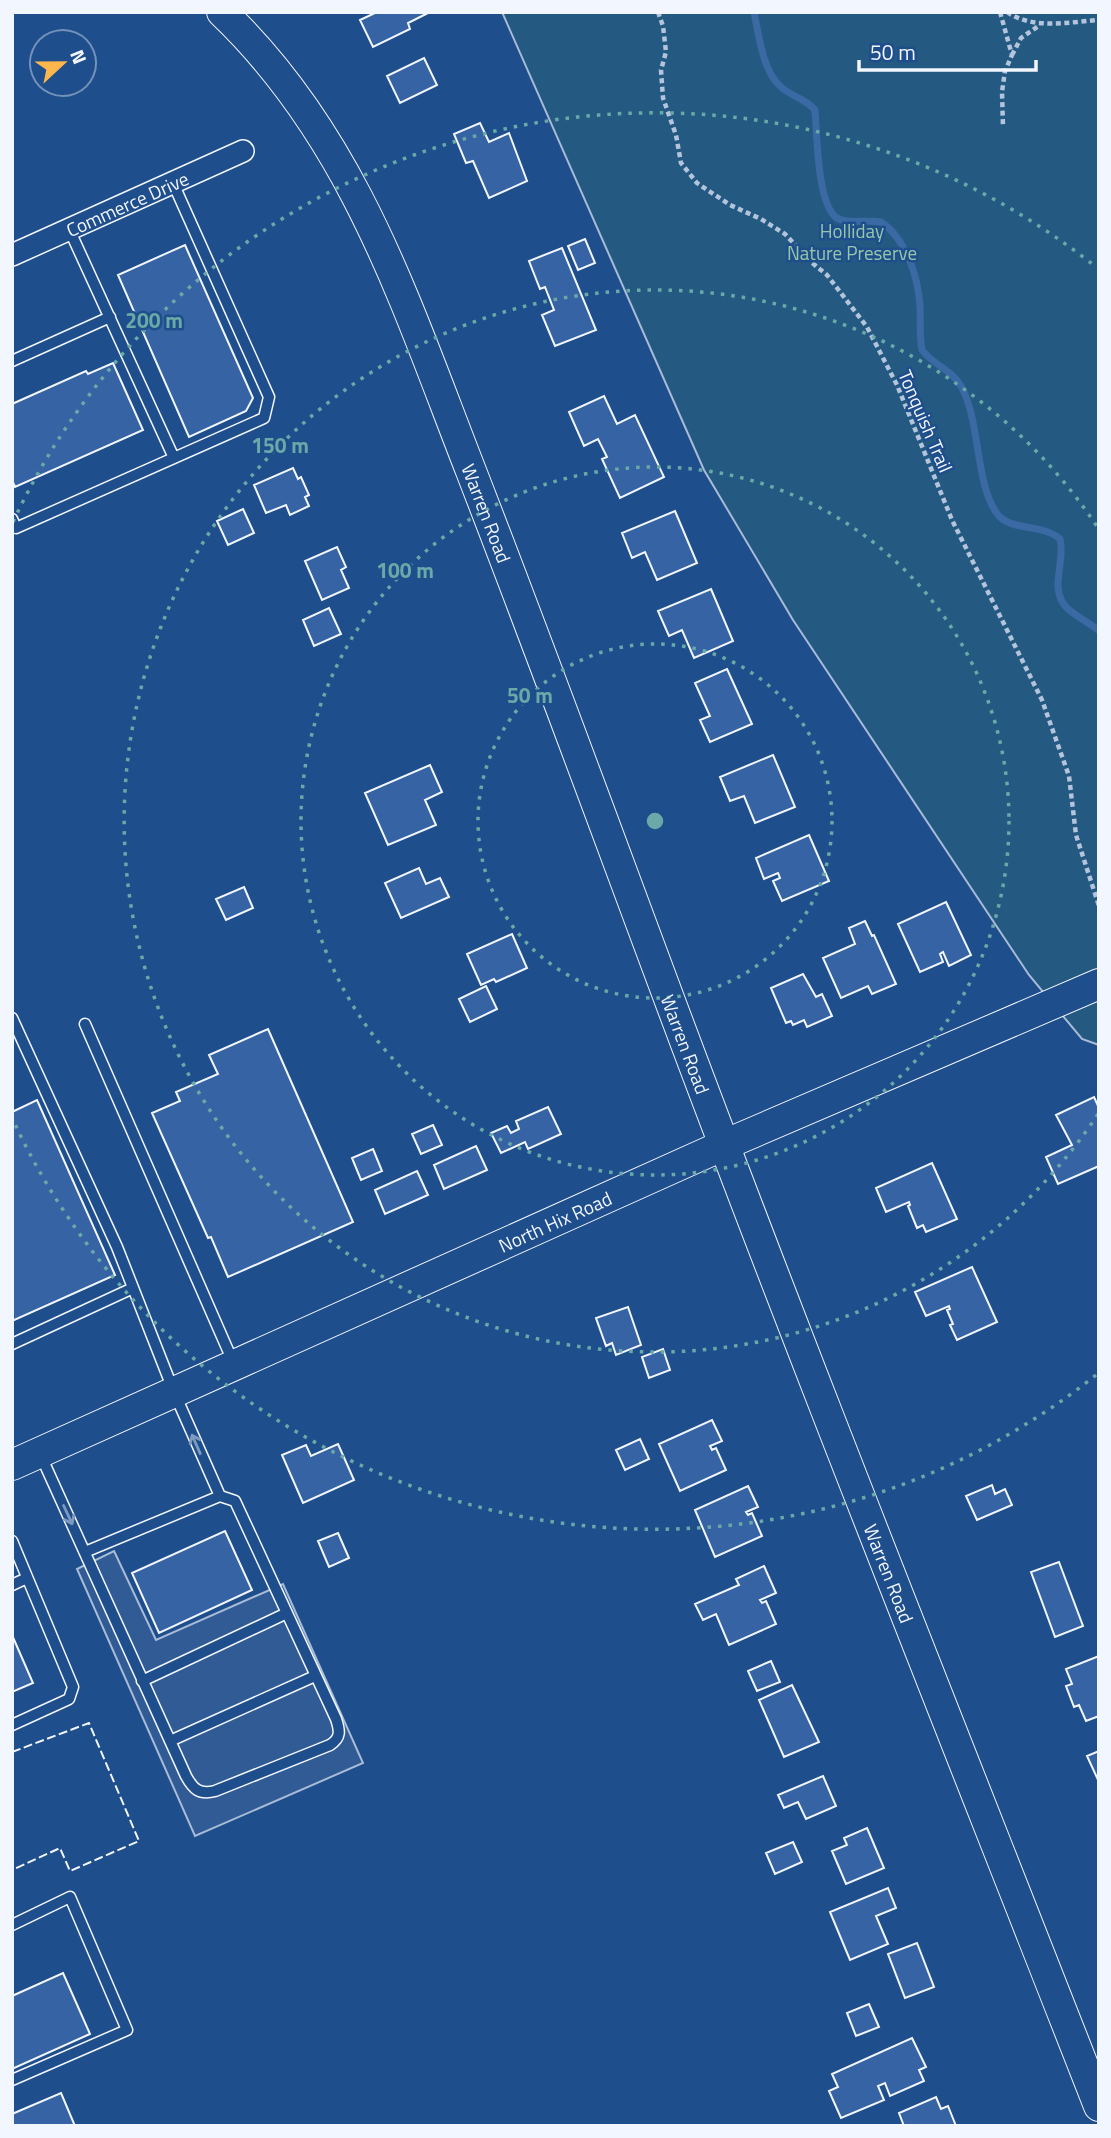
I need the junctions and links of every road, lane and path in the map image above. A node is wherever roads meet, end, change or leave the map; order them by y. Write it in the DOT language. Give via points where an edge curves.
graph roads {
  1 [pos="222,12"];
  2 [pos="658,12"];
  3 [pos="1000,12"];
  4 [pos="1007,12"];
  5 [pos="1099,20"];
  6 [pos="1041,24"];
  7 [pos="1012,55"];
  8 [pos="1003,127"];
  9 [pos="243,152"];
  10 [pos="173,183"];
  11 [pos="69,229"];
  12 [pos="12,255"];
  13 [pos="110,317"];
  14 [pos="12,361"];
  15 [pos="174,458"];
  16 [pos="12,519"];
  17 [pos="1099,906"];
  18 [pos="1099,984"];
  19 [pos="12,1018"];
  20 [pos="85,1024"];
  21 [pos="724,1145"];
  22 [pos="133,1288"];
  23 [pos="12,1344"];
  24 [pos="234,1366"];
  25 [pos="174,1392"];
  26 [pos="40,1453"];
  27 [pos="12,1465"];
  28 [pos="220,1496"];
  29 [pos="12,1541"];
  30 [pos="85,1552"];
  31 [pos="27,1578"];
  32 [pos="12,1585"];
  33 [pos="287,1613"];
  34 [pos="315,1676"];
  35 [pos="142,1681"];
  36 [pos="12,1725"];
  37 [pos="170,1741"];
  38 [pos="12,1924"];
  39 [pos="12,2080"];
  40 [pos="1099,2106"];
  1 -- 21 [label="main road, Warren Road" via="281,79 334,151 389,260"];
  2 -- 17 [label="path, Tonquish Trail" via="666,52 663,98 681,163 697,183 785,234 827,275 867,327 897,385 952,520 1042,700 1069,776 1076,835"];
  3 -- 7 [label="path"];
  4 -- 6 [label="path"];
  5 -- 6 [label="path"];
  6 -- 7 [label="path" via="1021,38"];
  7 -- 8 [label="path" via="1002,92"];
  9 -- 10 [label="street, Commerce Drive"];
  10 -- 11 [label="street, Commerce Drive"];
  10 -- 15 [label="lane" via="269,397 264,418"];
  11 -- 12 [label="street, Commerce Drive"];
  11 -- 13 [label="lane"];
  13 -- 14 [label="lane"];
  13 -- 15 [label="lane"];
  15 -- 16 [label="lane" via="16,528"];
  18 -- 21 [label="main road, North Hix Road"];
  19 -- 22 [label="lane"];
  20 -- 24 [label="lane"];
  21 -- 24 [label="main road, North Hix Road"];
  21 -- 40 [label="main road, Warren Road"];
  22 -- 23 [label="lane"];
  22 -- 25 [label="lane"];
  24 -- 25 [label="main road, North Hix Road"];
  25 -- 26 [label="main road, North Hix Road"];
  28 -- 25 [label="lane, one-way"];
  26 -- 27 [label="main road, North Hix Road"];
  26 -- 30 [label="lane, one-way"];
  28 -- 30 [label="lane"];
  28 -- 33 [label="lane" via="231,1498 239,1507"];
  29 -- 31 [label="lane"];
  30 -- 35 [label="lane"];
  31 -- 32 [label="lane"];
  31 -- 36 [label="lane" via="73,1687 69,1699"];
  33 -- 34 [label="lane"];
  33 -- 35 [label="lane"];
  34 -- 37 [label="lane"];
  34 -- 37 [label="lane" via="338,1726 339,1736 330,1745 204,1793 188,1781"];
  35 -- 37 [label="lane"];
  38 -- 39 [label="lane" via="70,1897 127,2030"];
}
